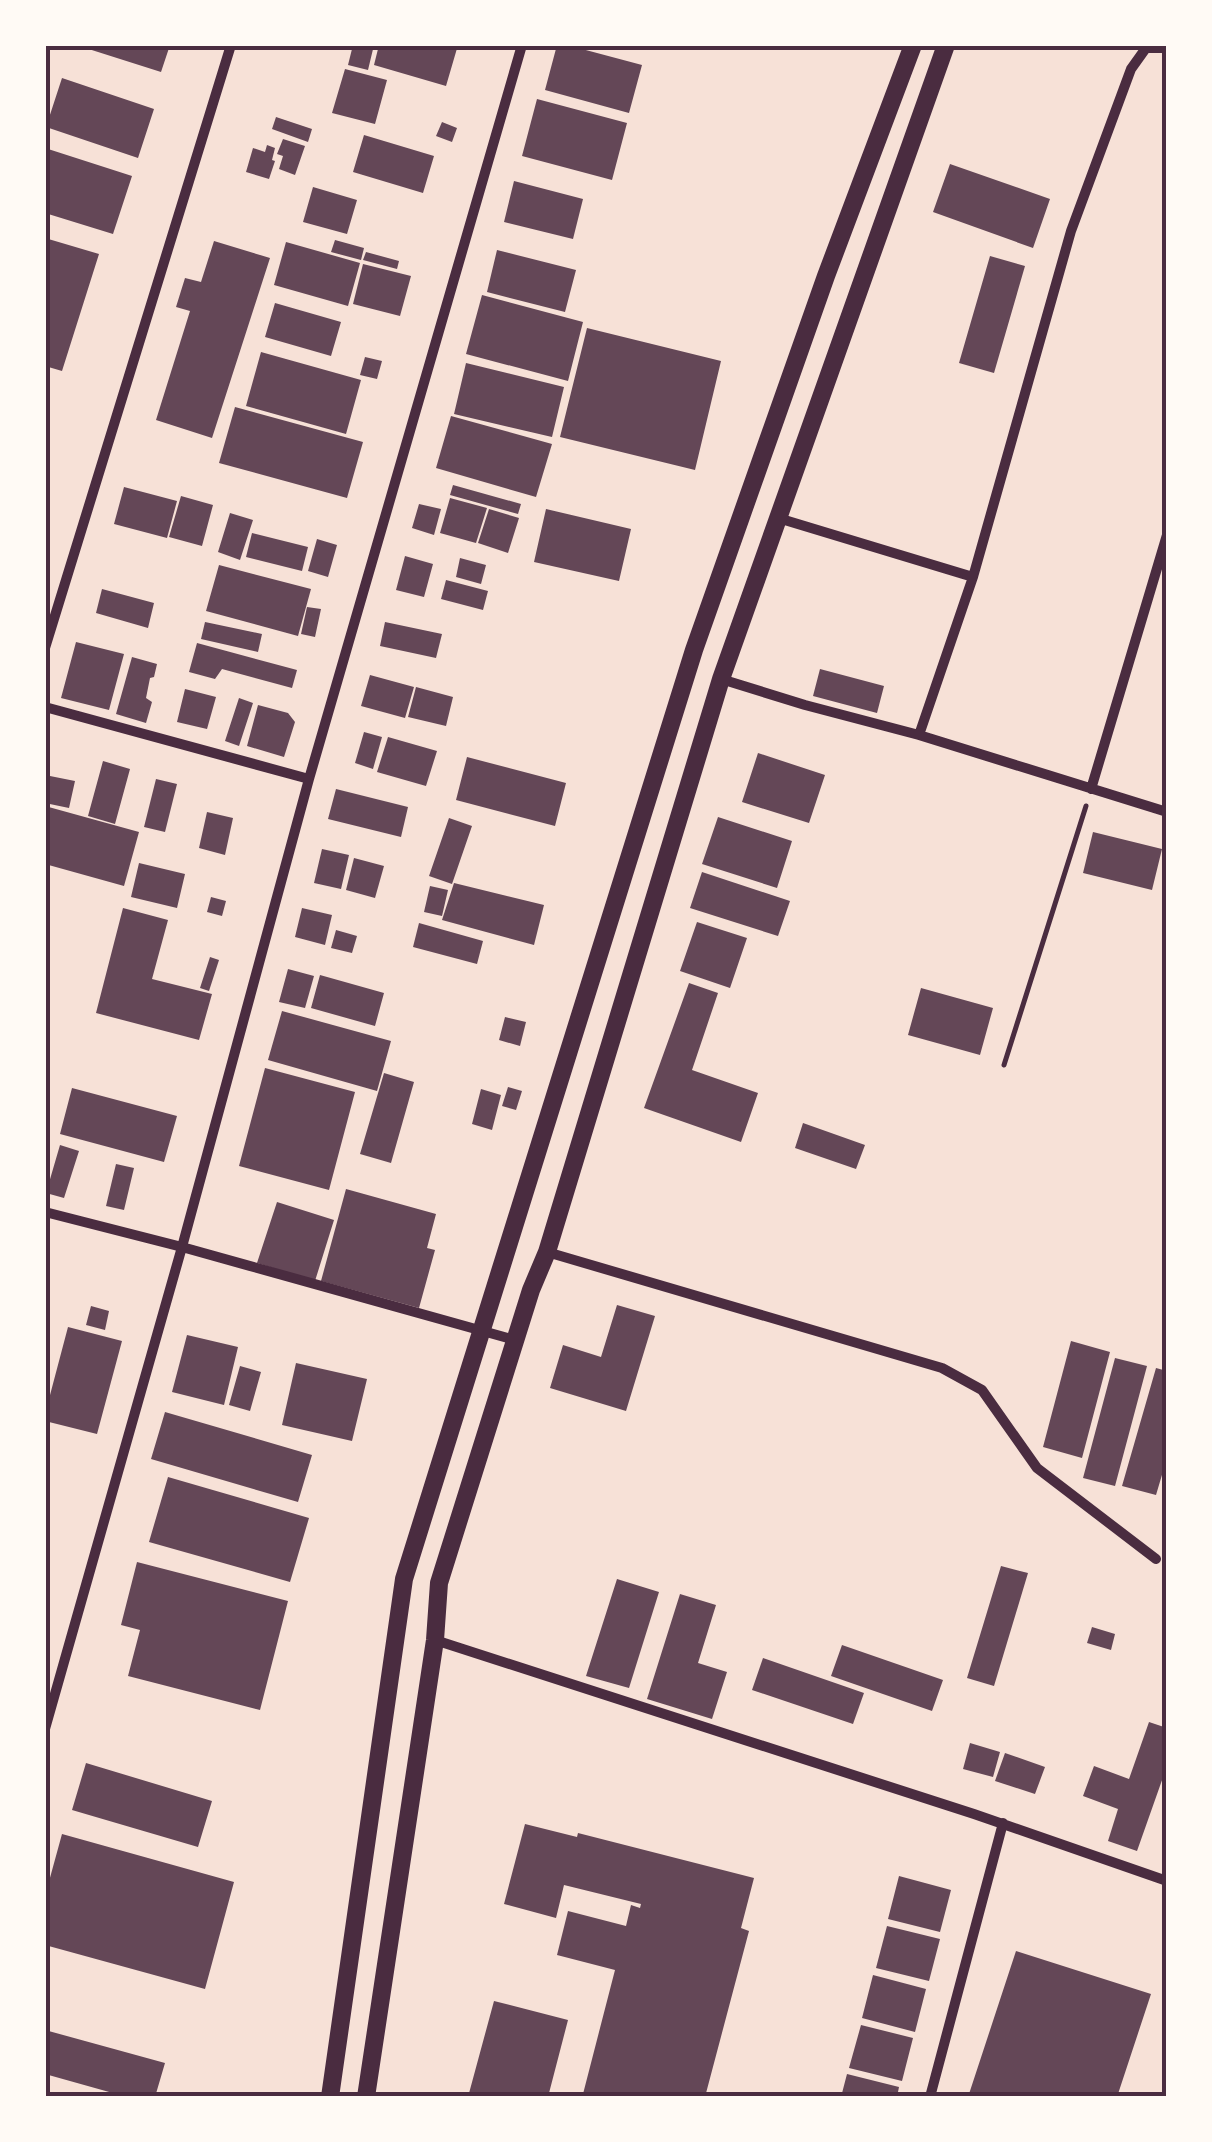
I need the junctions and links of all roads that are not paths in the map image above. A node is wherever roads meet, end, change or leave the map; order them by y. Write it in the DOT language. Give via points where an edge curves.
graph roads {
  1 [pos="231,45"];
  2 [pos="522,45"];
  3 [pos="913,45"];
  4 [pos="946,45"];
  5 [pos="1167,48"];
  6 [pos="778,518"];
  7 [pos="1167,535"];
  8 [pos="973,577"];
  9 [pos="45,648"];
  10 [pos="721,679"];
  11 [pos="45,707"];
  12 [pos="918,735"];
  13 [pos="309,778"];
  14 [pos="1091,789"];
  15 [pos="1167,812"];
  16 [pos="45,1212"];
  17 [pos="182,1247"];
  18 [pos="547,1252"];
  19 [pos="483,1330"];
  20 [pos="515,1340"];
  21 [pos="1156,1559"];
  22 [pos="434,1640"];
  23 [pos="45,1729"];
  24 [pos="1003,1824"];
  25 [pos="1167,1881"];
  26 [pos="330,2097"];
  27 [pos="366,2097"];
  28 [pos="930,2097"];
  1 -- 9 [label="street"];
  2 -- 13 [label="street"];
  3 -- 19 [label="street" via="694,650"];
  4 -- 6 [label="street"];
  5 -- 8 [label="street" via="1146,48 1131,69 1071,231"];
  6 -- 8 [label="street"];
  6 -- 10 [label="street"];
  7 -- 14 [label="street"];
  8 -- 12 [label="street"];
  10 -- 12 [label="street"];
  10 -- 18 [label="street"];
  11 -- 13 [label="street"];
  12 -- 14 [label="street"];
  13 -- 17 [label="street"];
  14 -- 15 [label="street"];
  16 -- 17 [label="street"];
  17 -- 19 [label="street"];
  17 -- 23 [label="street"];
  18 -- 20 [label="street"];
  18 -- 21 [label="street" via="942,1368 982,1390 1037,1468"];
  19 -- 20 [label="street"];
  19 -- 26 [label="street" via="404,1579"];
  20 -- 22 [label="street" via="440,1583"];
  22 -- 24 [label="street"];
  22 -- 27 [label="street"];
  24 -- 25 [label="street"];
  24 -- 28 [label="street"];
}
